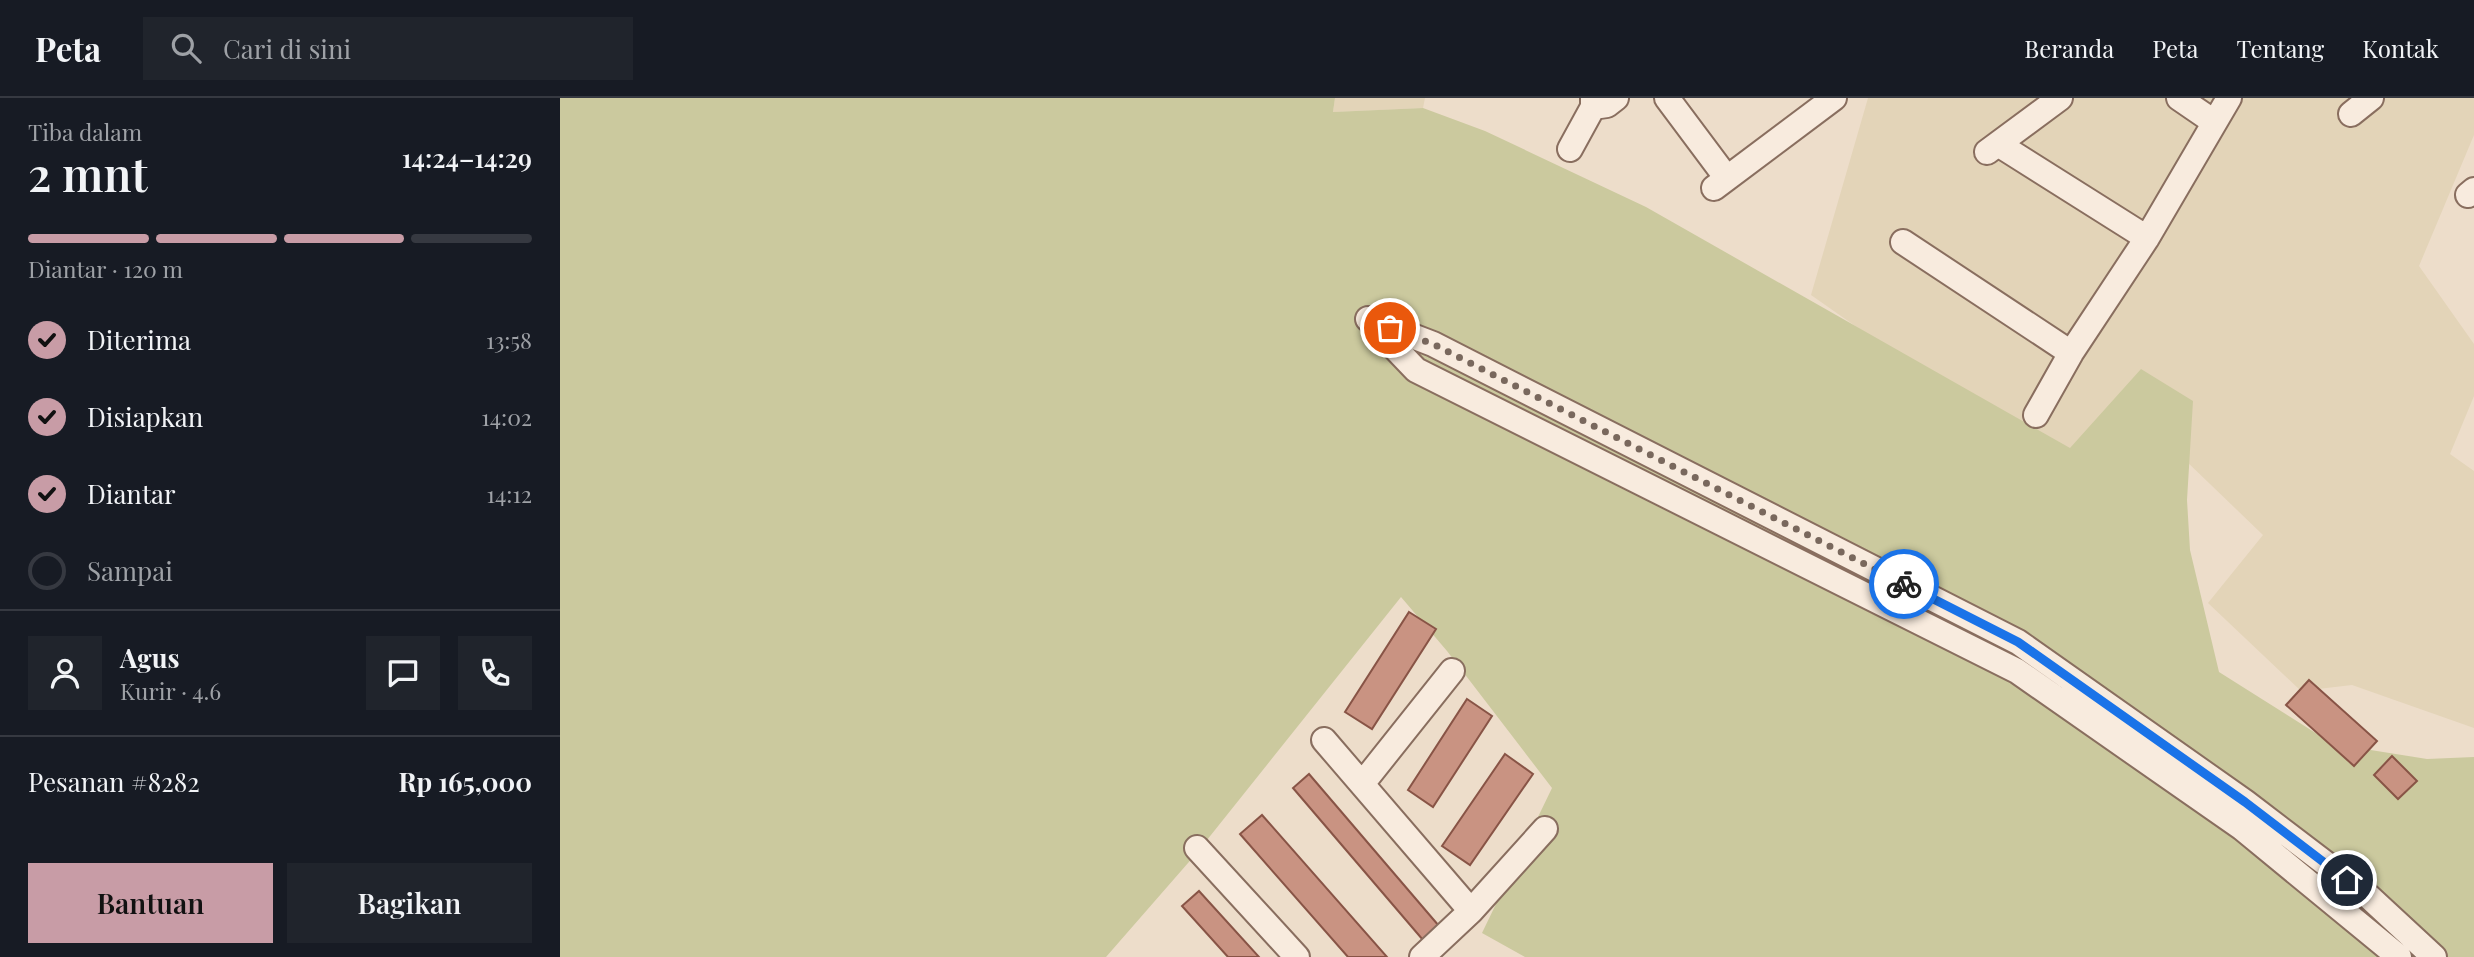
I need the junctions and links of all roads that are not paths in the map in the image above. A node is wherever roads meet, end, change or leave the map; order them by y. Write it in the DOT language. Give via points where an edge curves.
graph roads {
  1 [pos="1667,98"];
  2 [pos="2060,98"];
  3 [pos="2179,98"];
  4 [pos="2229,98"];
  5 [pos="2371,98"];
  6 [pos="1832,99"];
  7 [pos="1601,101"];
  8 [pos="2351,114"];
  9 [pos="2214,122"];
  10 [pos="1570,149"];
  11 [pos="2147,238"];
  12 [pos="1903,242"];
  13 [pos="2071,353"];
  14 [pos="2036,415"];
  15 [pos="1452,671"];
  16 [pos="1324,740"];
  17 [pos="1362,784"];
  18 [pos="1545,829"];
  19 [pos="1197,848"];
  20 [pos="1471,911"];
  21 [pos="1297,957"];
  22 [pos="1422,957"];
  23 [pos="2399,957"];
  24 [pos="2434,957"];
  1 -- 6 [label="street" via="1720,182"];
  2 -- 11 [label="street" via="1992,148"];
  3 -- 9 [label="street"];
  4 -- 9 [label="street"];
  5 -- 8 [label="street"];
  7 -- 10 [label="street"];
  9 -- 11 [label="street"];
  11 -- 13 [label="street"];
  12 -- 13 [label="street"];
  13 -- 14 [label="street"];
  15 -- 17 [label="street"];
  16 -- 17 [label="street"];
  17 -- 20 [label="street"];
  18 -- 20 [label="street"];
  19 -- 21 [label="street"];
  20 -- 22 [label="street"];
  23 -- 24 [label="street" via="2242,828 2017,671 1416,370 1368,319 1433,344 2018,642 2245,802 2367,895"];
}
